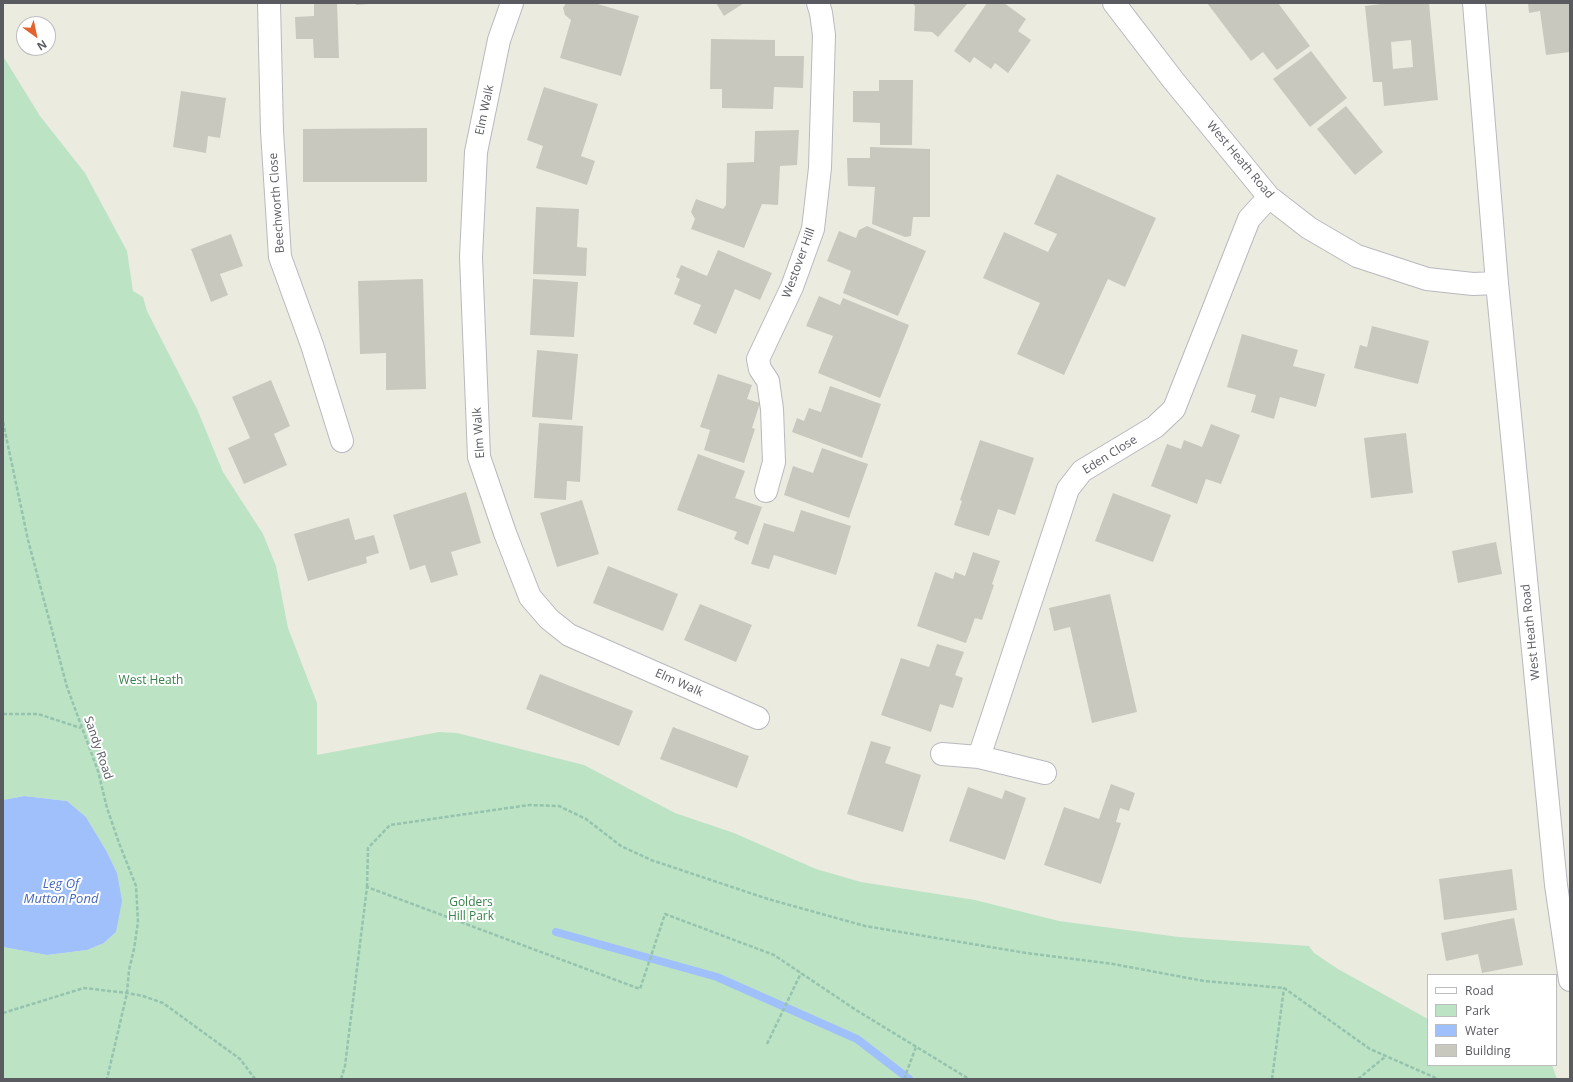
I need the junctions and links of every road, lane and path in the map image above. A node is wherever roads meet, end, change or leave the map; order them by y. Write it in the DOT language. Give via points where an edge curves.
graph roads {
  1 [pos="268,3"];
  2 [pos="512,3"];
  3 [pos="818,3"];
  4 [pos="1114,3"];
  5 [pos="1474,3"];
  6 [pos="1269,197"];
  7 [pos="1497,283"];
  8 [pos="3,422"];
  9 [pos="342,441"];
  10 [pos="766,491"];
  11 [pos="3,714"];
  12 [pos="758,718"];
  13 [pos="82,728"];
  14 [pos="942,754"];
  15 [pos="979,757"];
  16 [pos="1045,773"];
  17 [pos="1563,884"];
  18 [pos="367,887"];
  19 [pos="801,973"];
  20 [pos="1570,980"];
  21 [pos="1284,988"];
  22 [pos="127,993"];
  23 [pos="3,1012"];
  24 [pos="767,1044"];
  25 [pos="916,1047"];
  26 [pos="1386,1056"];
  27 [pos="107,1079"];
  28 [pos="255,1079"];
  29 [pos="341,1079"];
  30 [pos="904,1079"];
  31 [pos="969,1079"];
  32 [pos="1272,1079"];
  33 [pos="1358,1079"];
  34 [pos="1438,1079"];
  1 -- 9 [label="street, Beechworth Close" via="272,131 280,257 312,345"];
  2 -- 12 [label="street, Elm Walk" via="500,40 476,152 471,257 479,457 505,533 530,597 549,619 569,635"];
  3 -- 10 [label="street, Westover Hill" via="824,35 820,168 813,229 792,287 758,359 760,369 768,381 772,409 774,462"];
  4 -- 6 [label="street, West Heath Road"];
  5 -- 7 [label="street, West Heath Road"];
  6 -- 7 [label="street, West Heath Road" via="1309,228 1357,256 1427,279 1473,284"];
  6 -- 15 [label="street, Eden Close" via="1249,219 1174,409 1155,428 1082,471 1068,489"];
  7 -- 17 [label="street, West Heath Road"];
  8 -- 13 [label="path, Sandy Road" via="32,554 67,687"];
  11 -- 13 [label="path" via="38,714"];
  13 -- 22 [label="path, Sandy Road" via="98,771 118,843 136,886 138,922"];
  14 -- 15 [label="street"];
  15 -- 16 [label="street"];
  17 -- 20 [label="street, West Heath Road"];
  18 -- 19 [label="path" via="640,989 665,914 774,955"];
  18 -- 21 [label="path" via="368,848 390,825 529,805 559,806 586,819 621,846 651,860 768,899 865,926 1026,953 1113,964 1204,981"];
  18 -- 29 [label="path" via="345,1066"];
  19 -- 24 [label="path"];
  19 -- 25 [label="path"];
  21 -- 26 [label="path" via="1370,1049"];
  21 -- 32 [label="path"];
  22 -- 23 [label="path" via="84,988"];
  22 -- 27 [label="path, Sandy Road"];
  22 -- 28 [label="path" via="163,1003 240,1059"];
  25 -- 30 [label="path"];
  25 -- 31 [label="path"];
  26 -- 33 [label="path"];
  26 -- 34 [label="path"];
}
